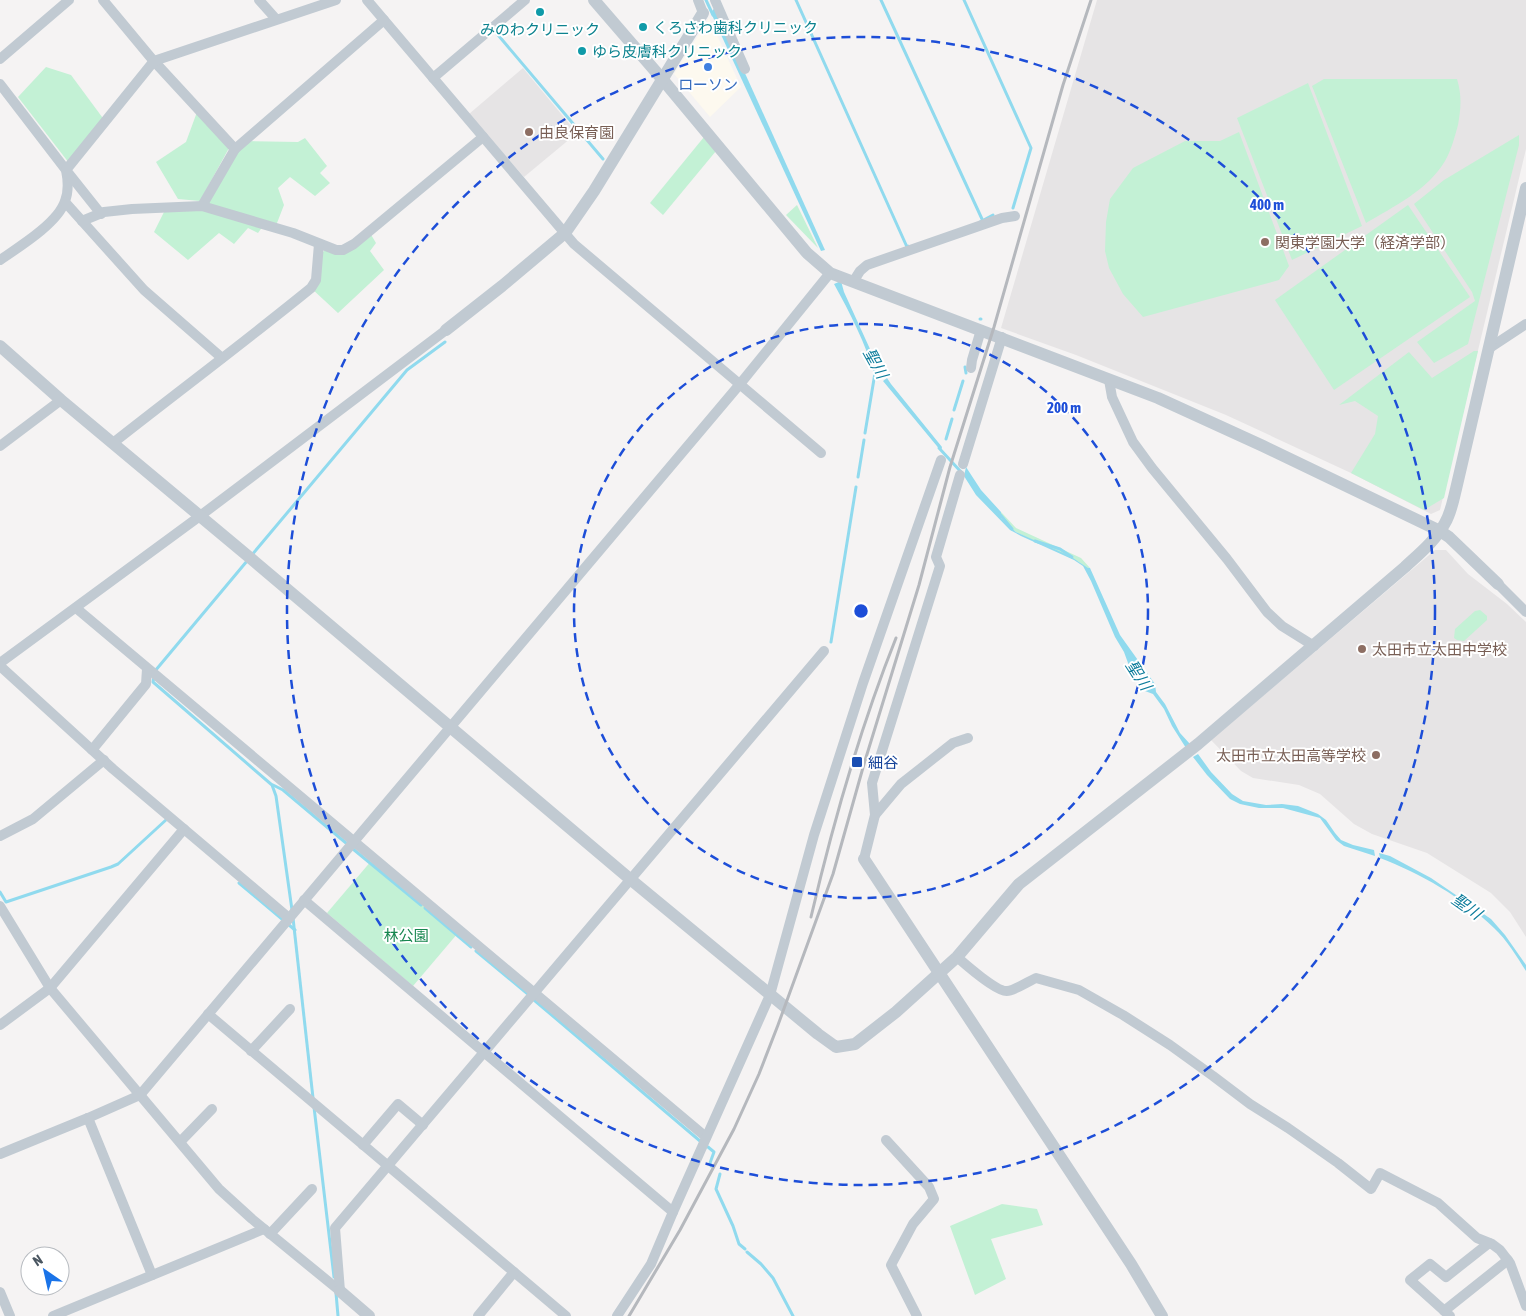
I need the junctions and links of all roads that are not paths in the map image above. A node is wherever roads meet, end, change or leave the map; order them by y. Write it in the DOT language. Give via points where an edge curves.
graph roads {
  1 [pos="69,0"];
  2 [pos="104,0"];
  3 [pos="259,0"];
  4 [pos="336,0"];
  5 [pos="367,0"];
  6 [pos="524,0"];
  7 [pos="594,0"];
  8 [pos="698,0"];
  9 [pos="709,5"];
  10 [pos="276,19"];
  11 [pos="384,20"];
  12 [pos="0,60"];
  13 [pos="154,61"];
  14 [pos="745,69"];
  15 [pos="433,78"];
  16 [pos="663,80"];
  17 [pos="0,84"];
  18 [pos="483,137"];
  19 [pos="235,150"];
  20 [pos="66,170"];
  21 [pos="1526,188"];
  22 [pos="65,202"];
  23 [pos="202,206"];
  24 [pos="101,214"];
  25 [pos="1015,216"];
  26 [pos="82,221"];
  27 [pos="565,233"];
  28 [pos="319,244"];
  29 [pos="0,260"];
  30 [pos="830,273"];
  31 [pos="853,282"];
  32 [pos="1526,324"];
  33 [pos="446,330"];
  34 [pos="981,330"];
  35 [pos="1002,337"];
  36 [pos="0,346"];
  37 [pos="1488,349"];
  38 [pos="222,358"];
  39 [pos="971,368"];
  40 [pos="1109,380"];
  41 [pos="740,384"];
  42 [pos="61,400"];
  43 [pos="113,443"];
  44 [pos="0,446"];
  45 [pos="821,453"];
  46 [pos="941,460"];
  47 [pos="963,464"];
  48 [pos="960,475"];
  49 [pos="200,516"];
  50 [pos="1440,531"];
  51 [pos="1498,584"];
  52 [pos="76,608"];
  53 [pos="1526,612"];
  54 [pos="1314,646"];
  55 [pos="824,650"];
  56 [pos="0,665"];
  57 [pos="147,669"];
  58 [pos="450,726"];
  59 [pos="968,738"];
  60 [pos="92,750"];
  61 [pos="104,760"];
  62 [pos="874,815"];
  63 [pos="184,829"];
  64 [pos="0,836"];
  65 [pos="353,842"];
  66 [pos="864,859"];
  67 [pos="630,879"];
  68 [pos="304,900"];
  69 [pos="0,906"];
  70 [pos="289,918"];
  71 [pos="957,958"];
  72 [pos="938,974"];
  73 [pos="50,988"];
  74 [pos="534,992"];
  75 [pos="770,995"];
  76 [pos="290,1009"];
  77 [pos="208,1014"];
  78 [pos="0,1025"];
  79 [pos="251,1051"];
  80 [pos="484,1052"];
  81 [pos="140,1094"];
  82 [pos="212,1109"];
  83 [pos="88,1118"];
  84 [pos="423,1125"];
  85 [pos="706,1137"];
  86 [pos="886,1140"];
  87 [pos="180,1142"];
  88 [pos="362,1145"];
  89 [pos="0,1154"];
  90 [pos="388,1166"];
  91 [pos="312,1189"];
  92 [pos="673,1212"];
  93 [pos="267,1232"];
  94 [pos="1489,1243"];
  95 [pos="1508,1260"];
  96 [pos="514,1272"];
  97 [pos="152,1275"];
  98 [pos="340,1291"];
  99 [pos="0,1292"];
  100 [pos="1526,1306"];
  101 [pos="1447,1313"];
  102 [pos="10,1316"];
  103 [pos="54,1316"];
  104 [pos="369,1316"];
  105 [pos="478,1316"];
  106 [pos="566,1316"];
  107 [pos="617,1316"];
  108 [pos="917,1316"];
  109 [pos="1162,1316"];
  1 -- 12 [label="street"];
  2 -- 13 [label="street"];
  3 -- 10 [label="street"];
  4 -- 10 [label="street"];
  5 -- 11 [label="street"];
  6 -- 15 [label="street"];
  7 -- 16 [label="street"];
  8 -- 9 [label="street"];
  9 -- 14 [label="street"];
  9 -- 16 [label="street"];
  10 -- 13 [label="street"];
  11 -- 15 [label="street"];
  11 -- 19 [label="street"];
  13 -- 19 [label="street"];
  13 -- 20 [label="street"];
  15 -- 18 [label="street"];
  16 -- 27 [label="street"];
  16 -- 30 [label="street" via="807,253"];
  17 -- 20 [label="street"];
  18 -- 27 [label="street"];
  18 -- 28 [label="street" via="354,244 336,250"];
  19 -- 23 [label="street"];
  20 -- 22 [label="street" via="68,188"];
  20 -- 24 [label="street"];
  21 -- 37 [label="street"];
  22 -- 26 [label="street"];
  22 -- 29 [label="street" via="42,230"];
  23 -- 24 [label="street" via="132,209"];
  23 -- 28 [label="street"];
  24 -- 26 [label="street"];
  25 -- 31 [label="street" via="867,265"];
  26 -- 38 [label="street" via="144,290"];
  27 -- 33 [label="street"];
  27 -- 41 [label="street" via="618,283"];
  28 -- 38 [label="street" via="316,280 311,288"];
  30 -- 31 [label="street"];
  30 -- 41 [label="street"];
  31 -- 34 [label="street"];
  32 -- 37 [label="street"];
  33 -- 49 [label="street"];
  34 -- 35 [label="street"];
  34 -- 39 [label="street"];
  35 -- 40 [label="street"];
  35 -- 47 [label="street"];
  36 -- 42 [label="street"];
  37 -- 50 [label="street" via="1456,489 1448,518"];
  38 -- 43 [label="street"];
  40 -- 50 [label="street" via="1208,420"];
  40 -- 54 [label="street" via="1112,397 1132,442 1152,468 1267,612 1282,626"];
  41 -- 45 [label="street"];
  41 -- 58 [label="street"];
  42 -- 43 [label="street"];
  42 -- 44 [label="street"];
  43 -- 49 [label="street"];
  46 -- 75 [label="street" via="814,835"];
  48 -- 62 [label="street" via="936,557 940,566 872,783"];
  49 -- 52 [label="street"];
  49 -- 58 [label="street"];
  50 -- 51 [label="street"];
  50 -- 54 [label="street" via="1412,561"];
  51 -- 53 [label="street"];
  52 -- 56 [label="street"];
  52 -- 57 [label="street"];
  54 -- 71 [label="street" via="1194,747 1019,884"];
  55 -- 67 [label="street"];
  56 -- 60 [label="street"];
  57 -- 60 [label="street" via="146,684"];
  57 -- 65 [label="street"];
  58 -- 65 [label="street"];
  58 -- 67 [label="street"];
  59 -- 62 [label="street" via="953,744 901,784"];
  60 -- 61 [label="street"];
  61 -- 63 [label="street"];
  61 -- 64 [label="street" via="33,819"];
  62 -- 66 [label="street"];
  63 -- 70 [label="street"];
  63 -- 73 [label="street"];
  65 -- 68 [label="street"];
  65 -- 74 [label="street"];
  66 -- 72 [label="street"];
  67 -- 74 [label="street"];
  67 -- 75 [label="street"];
  68 -- 70 [label="street"];
  68 -- 80 [label="street"];
  69 -- 73 [label="street"];
  70 -- 77 [label="street"];
  71 -- 72 [label="street"];
  71 -- 94 [label="street" via="1002,990 1008,991 1036,978 1079,990 1170,1045 1371,1189 1380,1174 1438,1203 1477,1238"];
  72 -- 75 [label="street" via="856,1044 836,1047"];
  72 -- 109 [label="street" via="1132,1264"];
  73 -- 78 [label="street"];
  73 -- 81 [label="street"];
  74 -- 80 [label="street"];
  74 -- 85 [label="street"];
  75 -- 85 [label="street"];
  76 -- 79 [label="street"];
  77 -- 79 [label="street"];
  77 -- 81 [label="street"];
  79 -- 88 [label="street"];
  80 -- 84 [label="street"];
  80 -- 92 [label="street"];
  81 -- 83 [label="street"];
  81 -- 87 [label="street"];
  82 -- 87 [label="street"];
  83 -- 89 [label="street"];
  83 -- 97 [label="street"];
  84 -- 88 [label="street" via="398,1104"];
  84 -- 90 [label="street"];
  85 -- 92 [label="street"];
  86 -- 108 [label="street" via="929,1187 934,1199 913,1224 891,1264"];
  87 -- 93 [label="street" via="219,1189"];
  88 -- 90 [label="street"];
  90 -- 96 [label="street"];
  90 -- 98 [label="street" via="335,1228"];
  91 -- 93 [label="street"];
  92 -- 107 [label="street" via="651,1264"];
  93 -- 97 [label="street"];
  93 -- 98 [label="street"];
  94 -- 95 [label="street"];
  94 -- 101 [label="street" via="1446,1277 1430,1264 1410,1280"];
  95 -- 100 [label="street"];
  95 -- 101 [label="street"];
  96 -- 105 [label="street"];
  96 -- 106 [label="street"];
  97 -- 103 [label="street"];
  98 -- 104 [label="street"];
  99 -- 102 [label="street"];
}
